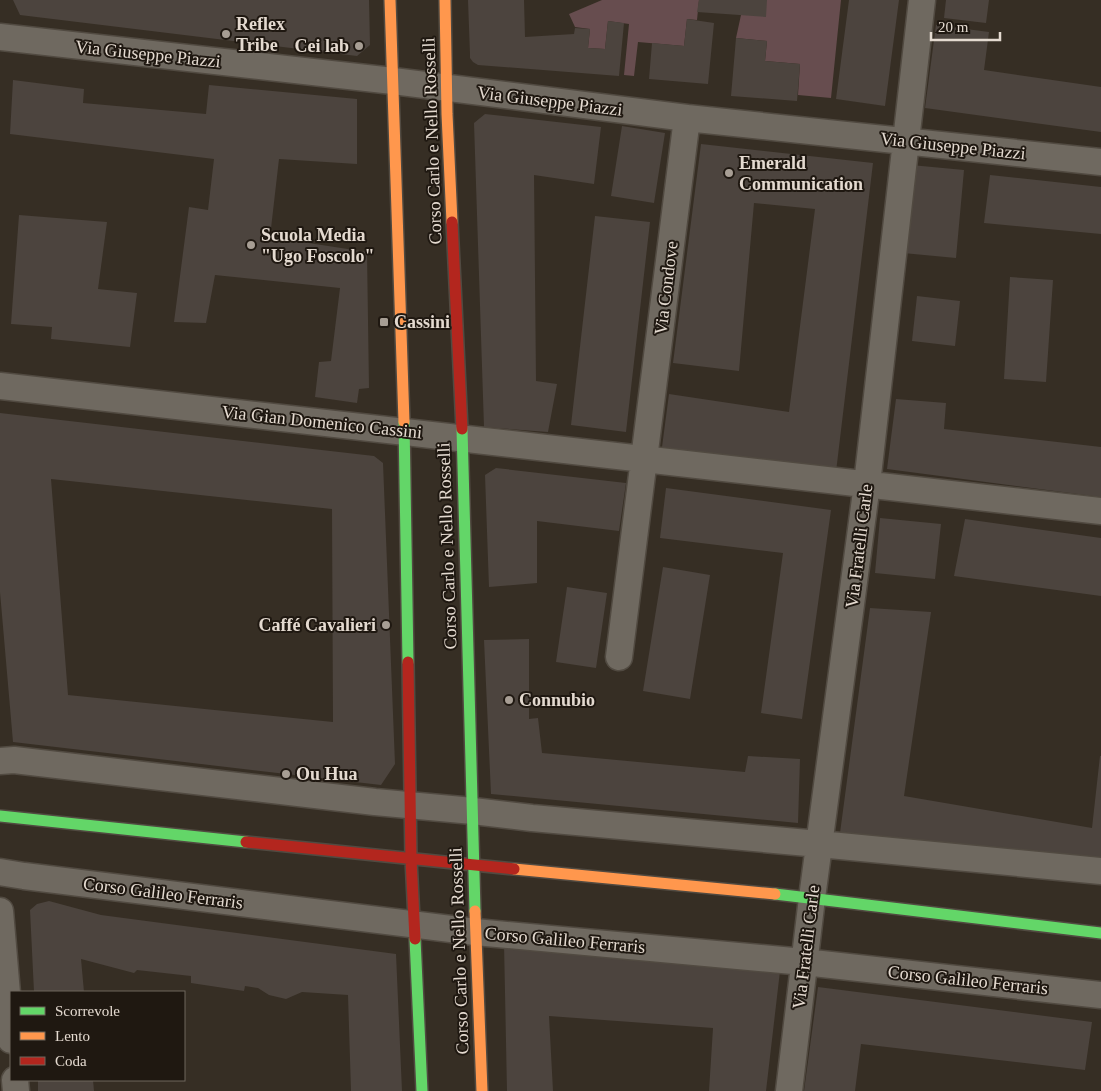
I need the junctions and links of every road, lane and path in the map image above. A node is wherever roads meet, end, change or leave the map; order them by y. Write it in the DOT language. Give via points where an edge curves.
graph roads {
  1 [pos="390,0"];
  2 [pos="445,0"];
  3 [pos="922,0"];
  4 [pos="0,37"];
  5 [pos="393,81"];
  6 [pos="446,87"];
  7 [pos="687,118"];
  8 [pos="906,141"];
  9 [pos="1101,162"];
  10 [pos="0,386"];
  11 [pos="405,432"];
  12 [pos="462,438"];
  13 [pos="644,458"];
  14 [pos="867,484"];
  15 [pos="1101,511"];
  16 [pos="619,657"];
  17 [pos="0,761"];
  18 [pos="409,804"];
  19 [pos="473,811"];
  20 [pos="0,816"];
  21 [pos="819,844"];
  22 [pos="411,859"];
  23 [pos="473,865"];
  24 [pos="1101,871"];
  25 [pos="0,872"];
  26 [pos="812,898"];
  27 [pos="0,911"];
  28 [pos="413,923"];
  29 [pos="475,932"];
  30 [pos="1101,933"];
  31 [pos="804,962"];
  32 [pos="1101,995"];
  33 [pos="10,1028"];
  34 [pos="422,1091"];
  35 [pos="482,1091"];
  36 [pos="789,1091"];
  1 -- 5 [label="street, Corso Carlo e Nello Rosselli"];
  2 -- 6 [label="street, Corso Carlo e Nello Rosselli"];
  3 -- 8 [label="street, Via Fratelli Carle"];
  4 -- 5 [label="street, Via Giuseppe Piazzi"];
  5 -- 6 [label="street, Via Giuseppe Piazzi"];
  5 -- 11 [label="street, Corso Carlo e Nello Rosselli"];
  6 -- 7 [label="street, Via Giuseppe Piazzi"];
  6 -- 12 [label="street, Corso Carlo e Nello Rosselli"];
  7 -- 8 [label="street, Via Giuseppe Piazzi"];
  7 -- 13 [label="street, Via Condove"];
  8 -- 9 [label="street, Via Giuseppe Piazzi"];
  8 -- 14 [label="street, Via Fratelli Carle"];
  10 -- 11 [label="street, Via Gian Domenico Cassini"];
  11 -- 12 [label="street, Via Gian Domenico Cassini"];
  11 -- 18 [label="street, Corso Carlo e Nello Rosselli"];
  12 -- 13 [label="street, Via Gian Domenico Cassini"];
  12 -- 19 [label="street, Corso Carlo e Nello Rosselli"];
  13 -- 14 [label="street, Via Gian Domenico Cassini"];
  13 -- 16 [label="street"];
  14 -- 15 [label="street, Via Gian Domenico Cassini"];
  14 -- 21 [label="street, Via Fratelli Carle"];
  17 -- 18 [label="street"];
  18 -- 19 [label="street"];
  18 -- 22 [label="street, Corso Carlo e Nello Rosselli"];
  19 -- 21 [label="street"];
  19 -- 23 [label="street, Corso Carlo e Nello Rosselli"];
  20 -- 22 [label="street"];
  21 -- 24 [label="street"];
  21 -- 26 [label="street, Via Fratelli Carle"];
  22 -- 23 [label="street"];
  22 -- 28 [label="street, Corso Carlo e Nello Rosselli"];
  23 -- 26 [label="street"];
  23 -- 29 [label="street, Corso Carlo e Nello Rosselli"];
  25 -- 28 [label="street, Corso Galileo Ferraris"];
  26 -- 30 [label="street"];
  26 -- 31 [label="street, Via Fratelli Carle"];
  27 -- 33 [label="street"];
  28 -- 29 [label="street, Corso Galileo Ferraris"];
  28 -- 34 [label="street, Corso Carlo e Nello Rosselli"];
  29 -- 31 [label="street, Corso Galileo Ferraris"];
  29 -- 35 [label="street, Corso Carlo e Nello Rosselli"];
  31 -- 32 [label="street, Corso Galileo Ferraris"];
  31 -- 36 [label="street, Via Fratelli Carle"];
}
